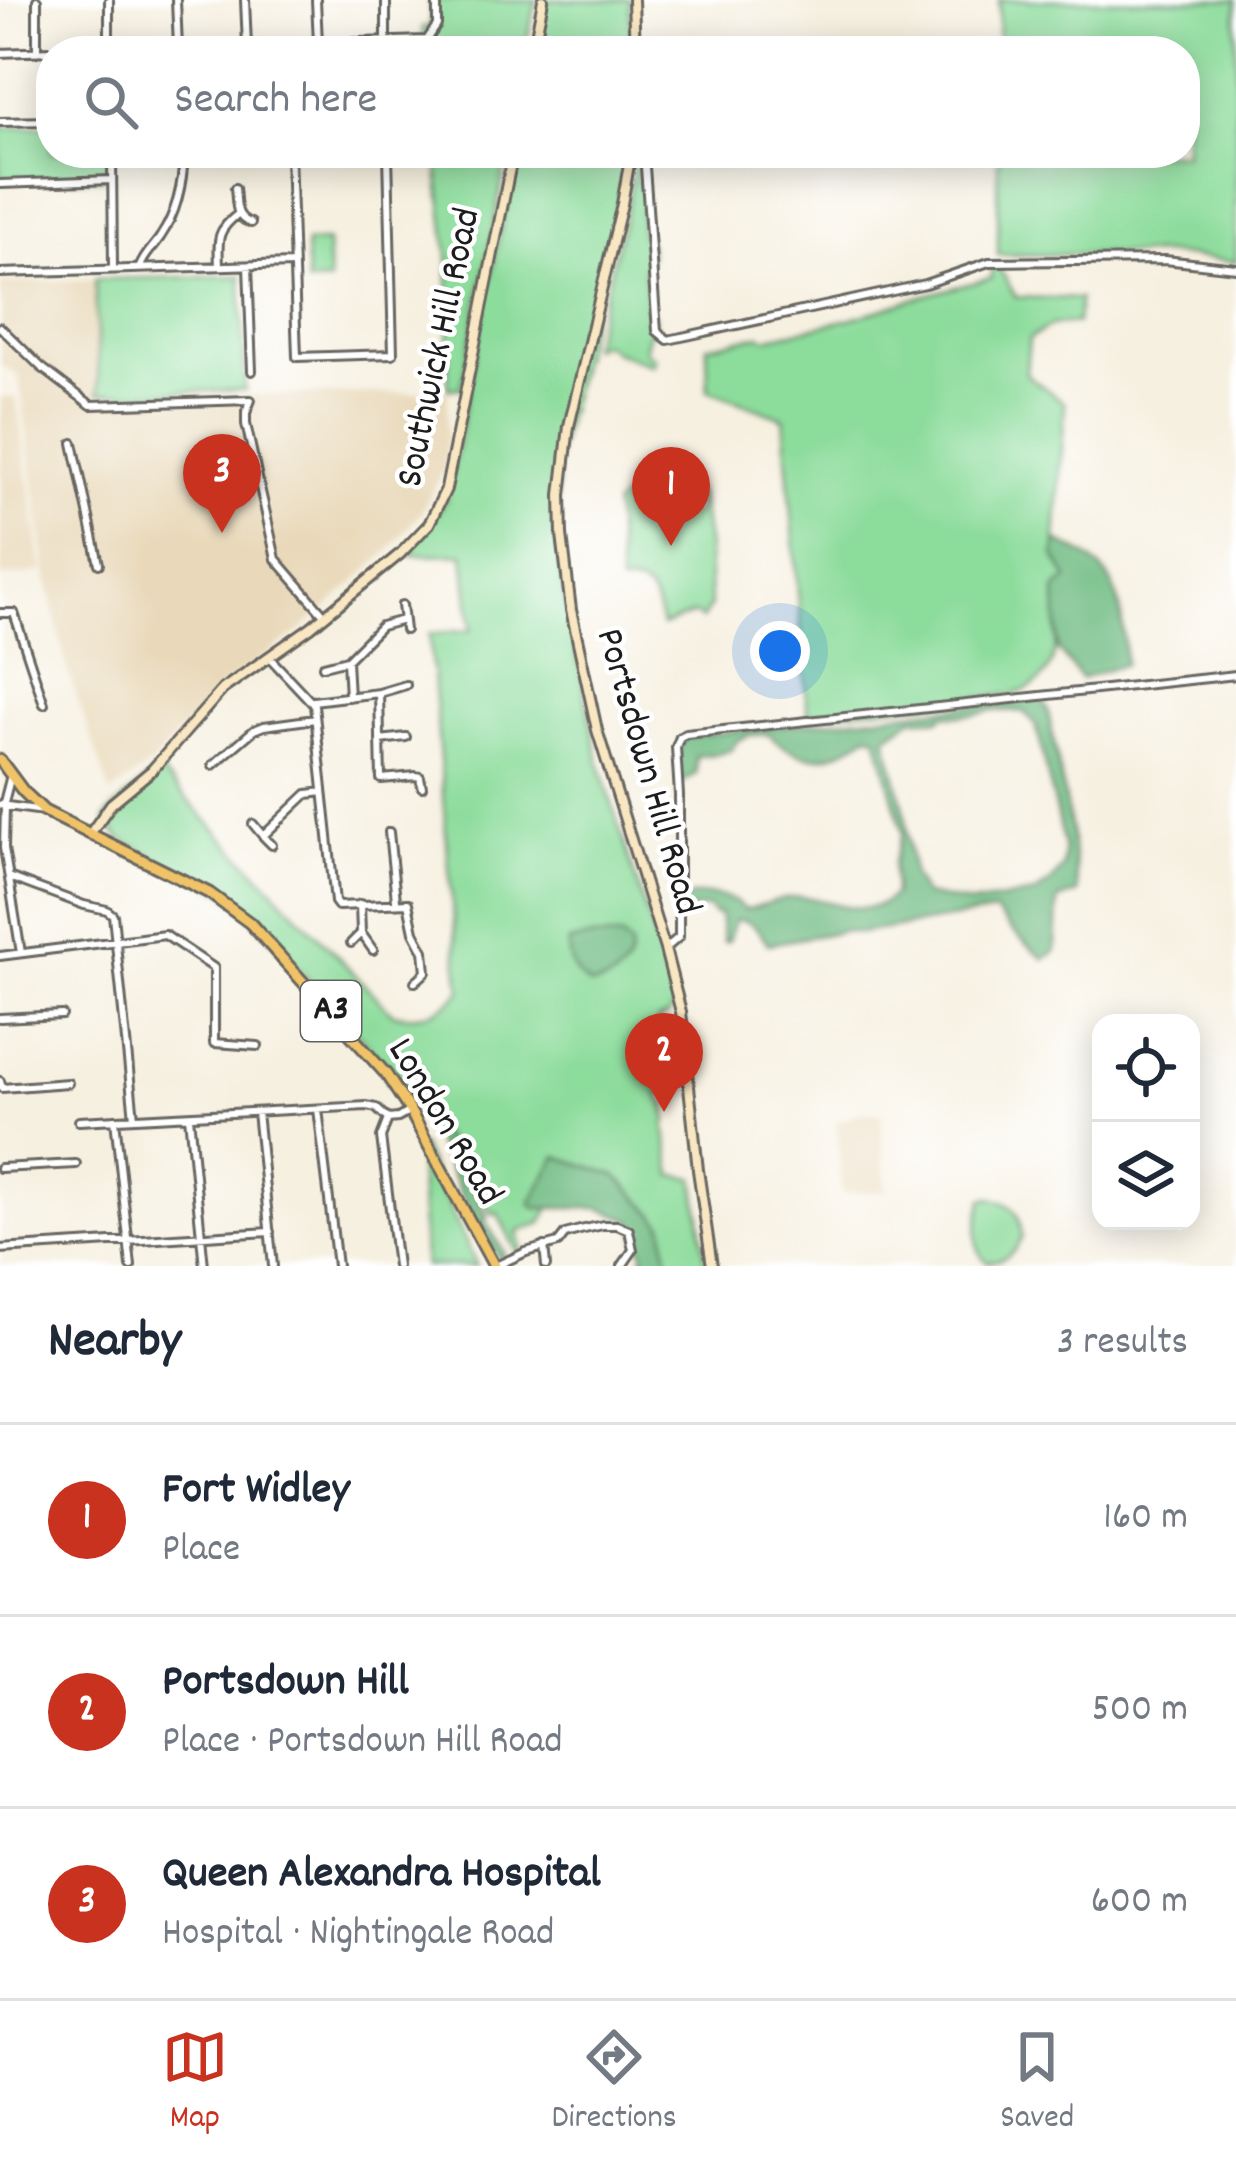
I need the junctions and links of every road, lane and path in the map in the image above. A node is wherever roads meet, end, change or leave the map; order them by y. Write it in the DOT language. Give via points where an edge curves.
graph roads {
  1 [pos="37,0"];
  2 [pos="109,0"];
  3 [pos="176,0"];
  4 [pos="245,0"];
  5 [pos="316,0"];
  6 [pos="386,0"];
  7 [pos="437,0"];
  8 [pos="543,0"];
  9 [pos="633,0"];
  10 [pos="37,36"];
  11 [pos="109,36"];
  12 [pos="178,36"];
  13 [pos="247,36"];
  14 [pos="318,36"];
  15 [pos="386,36"];
  16 [pos="430,36"];
  17 [pos="536,36"];
  18 [pos="634,36"];
  19 [pos="36,52"];
  20 [pos="0,53"];
  21 [pos="36,121"];
  22 [pos="0,122"];
  23 [pos="112,168"];
  24 [pos="183,168"];
  25 [pos="290,168"];
  26 [pos="388,168"];
  27 [pos="510,168"];
  28 [pos="629,168"];
  29 [pos="645,168"];
  30 [pos="112,180"];
  31 [pos="0,184"];
  32 [pos="235,188"];
  33 [pos="238,214"];
  34 [pos="251,223"];
  35 [pos="293,264"];
  36 [pos="219,266"];
  37 [pos="248,266"];
  38 [pos="140,268"];
  39 [pos="1236,268"];
  40 [pos="113,269"];
  41 [pos="0,273"];
  42 [pos="0,328"];
  43 [pos="252,371"];
  44 [pos="74,443"];
  45 [pos="99,564"];
  46 [pos="402,605"];
  47 [pos="0,613"];
  48 [pos="326,616"];
  49 [pos="269,657"];
  50 [pos="346,660"];
  51 [pos="323,666"];
  52 [pos="1236,675"];
  53 [pos="406,685"];
  54 [pos="379,694"];
  55 [pos="349,697"];
  56 [pos="313,701"];
  57 [pos="44,704"];
  58 [pos="316,718"];
  59 [pos="406,736"];
  60 [pos="378,740"];
  61 [pos="0,760"];
  62 [pos="213,765"];
  63 [pos="10,775"];
  64 [pos="422,787"];
  65 [pos="323,792"];
  66 [pos="2,806"];
  67 [pos="44,811"];
  68 [pos="253,824"];
  69 [pos="389,832"];
  70 [pos="90,834"];
  71 [pos="263,836"];
  72 [pos="402,842"];
  73 [pos="390,843"];
  74 [pos="272,845"];
  75 [pos="9,877"];
  76 [pos="396,902"];
  77 [pos="360,904"];
  78 [pos="361,933"];
  79 [pos="117,940"];
  80 [pos="351,943"];
  81 [pos="665,949"];
  82 [pos="374,950"];
  83 [pos="21,953"];
  84 [pos="0,956"];
  85 [pos="415,982"];
  86 [pos="62,1015"];
  87 [pos="0,1018"];
  88 [pos="258,1046"];
  89 [pos="0,1081"];
  90 [pos="68,1083"];
  91 [pos="318,1109"];
  92 [pos="410,1111"];
  93 [pos="257,1112"];
  94 [pos="189,1116"];
  95 [pos="134,1118"];
  96 [pos="115,1119"];
  97 [pos="388,1119"];
  98 [pos="80,1120"];
  99 [pos="76,1164"];
  100 [pos="0,1168"];
  101 [pos="270,1232"];
  102 [pos="202,1236"];
  103 [pos="129,1241"];
  104 [pos="544,1246"];
  105 [pos="0,1250"];
  106 [pos="131,1266"];
  107 [pos="204,1266"];
  108 [pos="273,1266"];
  109 [pos="337,1266"];
  110 [pos="397,1266"];
  111 [pos="495,1266"];
  112 [pos="546,1266"];
  113 [pos="622,1266"];
  114 [pos="712,1266"];
  1 -- 10 [label="street"];
  2 -- 11 [label="street"];
  3 -- 12 [label="street"];
  4 -- 13 [label="street"];
  5 -- 14 [label="street"];
  6 -- 15 [label="street"];
  7 -- 16 [label="street"];
  8 -- 17 [label="main road"];
  9 -- 18 [label="main road"];
  19 -- 20 [label="street"];
  21 -- 22 [label="street"];
  23 -- 30 [label="street"];
  24 -- 38 [label="street" via="174,212"];
  25 -- 35 [label="street"];
  26 -- 35 [label="street" via="393,354 296,357"];
  27 -- 48 [label="main road, Southwick Hill Road" via="442,500 400,554"];
  28 -- 81 [label="main road, Portsdown Hill Road" via="569,426 562,535 597,730"];
  29 -- 39 [label="street" via="657,331 668,340 925,284 989,262 1165,260"];
  30 -- 31 [label="street"];
  30 -- 40 [label="street"];
  32 -- 33 [label="street"];
  33 -- 34 [label="street"];
  33 -- 36 [label="street" via="222,226"];
  35 -- 37 [label="street"];
  36 -- 37 [label="street"];
  36 -- 38 [label="street"];
  37 -- 43 [label="street"];
  38 -- 40 [label="street"];
  40 -- 41 [label="street"];
  42 -- 48 [label="street" via="91,405 251,400 246,424 276,559"];
  44 -- 45 [label="street"];
  46 -- 50 [label="street" via="404,625 381,626"];
  47 -- 57 [label="street" via="14,613"];
  48 -- 49 [label="main road, Southwick Hill Road"];
  49 -- 56 [label="street"];
  49 -- 70 [label="main road, Southwick Hill Road" via="223,689"];
  50 -- 51 [label="street"];
  50 -- 55 [label="street"];
  52 -- 81 [label="street" via="686,734 676,747 679,937"];
  53 -- 54 [label="street"];
  54 -- 55 [label="street"];
  54 -- 60 [label="street"];
  55 -- 56 [label="street"];
  56 -- 58 [label="street"];
  58 -- 62 [label="street" via="254,730"];
  58 -- 65 [label="street"];
  59 -- 60 [label="street"];
  60 -- 64 [label="street" via="381,779 416,776"];
  61 -- 63 [label="main road, A3"];
  63 -- 66 [label="street"];
  63 -- 67 [label="main road, A3"];
  65 -- 71 [label="street" via="307,794"];
  65 -- 77 [label="street" via="333,898"];
  66 -- 67 [label="street"];
  66 -- 75 [label="street"];
  67 -- 70 [label="main road, London Road / A3"];
  68 -- 71 [label="street"];
  69 -- 73 [label="street"];
  70 -- 92 [label="main road, London Road / A3" via="209,893 250,923"];
  71 -- 74 [label="street"];
  72 -- 73 [label="street"];
  73 -- 76 [label="street"];
  75 -- 79 [label="street" via="111,912"];
  75 -- 83 [label="street"];
  76 -- 77 [label="street"];
  76 -- 85 [label="street" via="408,902 429,972"];
  77 -- 78 [label="street"];
  78 -- 80 [label="street"];
  78 -- 82 [label="street"];
  79 -- 83 [label="street"];
  79 -- 88 [label="street" via="165,934 214,968 214,1043"];
  79 -- 95 [label="street"];
  81 -- 114 [label="main road, Portsdown Hill Road" via="681,1012"];
  83 -- 84 [label="street"];
  86 -- 87 [label="street"];
  89 -- 90 [label="street" via="2,1088"];
  91 -- 93 [label="street"];
  91 -- 97 [label="street" via="367,1106"];
  91 -- 109 [label="street"];
  92 -- 97 [label="street"];
  92 -- 111 [label="main road, London Road / A3"];
  93 -- 94 [label="street"];
  93 -- 101 [label="street"];
  94 -- 95 [label="street"];
  94 -- 102 [label="street"];
  95 -- 96 [label="street"];
  96 -- 98 [label="street"];
  96 -- 103 [label="street"];
  97 -- 110 [label="street" via="381,1137"];
  99 -- 100 [label="street"];
  101 -- 102 [label="street"];
  101 -- 108 [label="street"];
  102 -- 103 [label="street"];
  102 -- 107 [label="street"];
  103 -- 105 [label="street"];
  103 -- 106 [label="street"];
  104 -- 111 [label="street"];
  104 -- 112 [label="street"];
  104 -- 113 [label="street" via="617,1225 629,1230 633,1246"];
}
